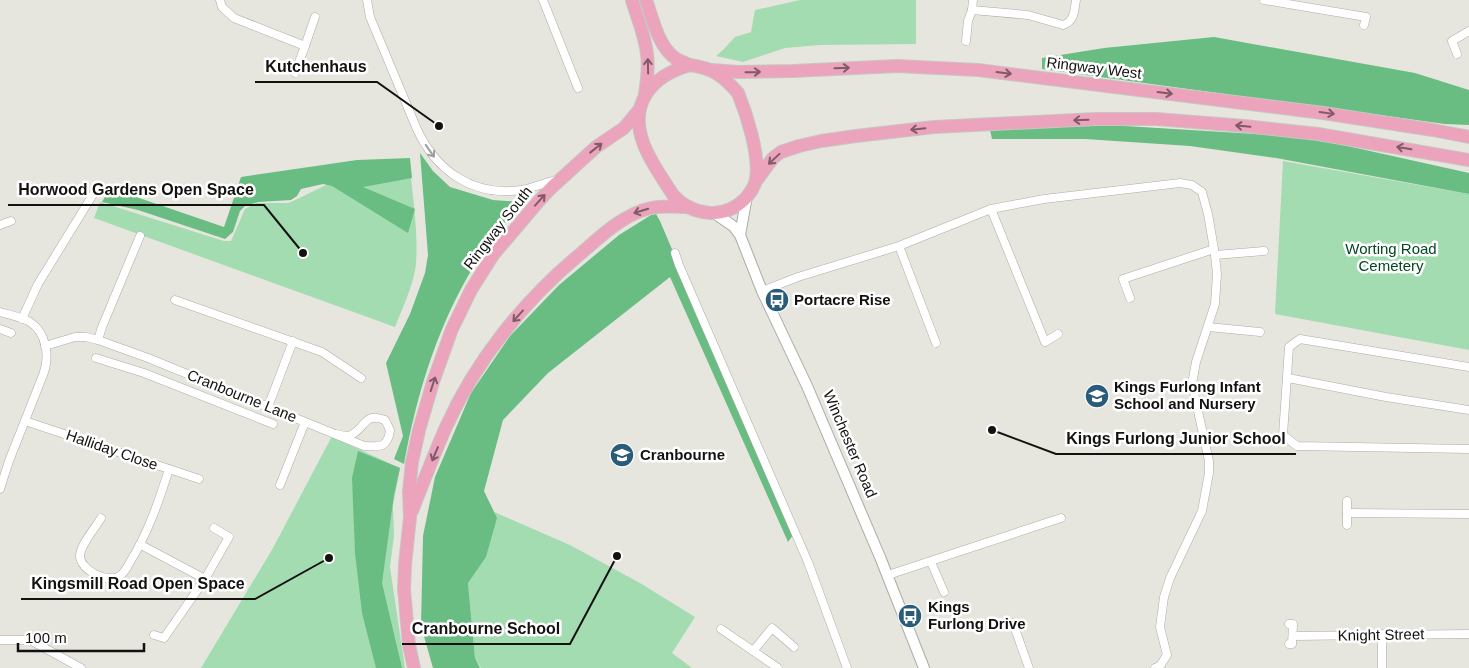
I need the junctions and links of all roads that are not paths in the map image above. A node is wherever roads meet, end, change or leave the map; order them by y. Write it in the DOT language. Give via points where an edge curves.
graph roads {
  1 [pos="220,0"];
  2 [pos="366,0"];
  3 [pos="543,0"];
  4 [pos="632,0"];
  5 [pos="646,0"];
  6 [pos="973,0"];
  7 [pos="1076,0"];
  8 [pos="1264,0"];
  9 [pos="972,10"];
  10 [pos="315,17"];
  11 [pos="1364,25"];
  12 [pos="1469,31"];
  13 [pos="966,41"];
  14 [pos="305,46"];
  15 [pos="1457,54"];
  16 [pos="690,65"];
  17 [pos="712,70"];
  18 [pos="295,73"];
  19 [pos="578,88"];
  20 [pos="645,94"];
  21 [pos="639,110"];
  22 [pos="1433,130"];
  23 [pos="1469,131"];
  24 [pos="1469,137"];
  25 [pos="1469,161"];
  26 [pos="560,180"];
  27 [pos="756,181"];
  28 [pos="98,188"];
  29 [pos="747,196"];
  30 [pos="689,207"];
  31 [pos="991,208"];
  32 [pos="714,213"];
  33 [pos="11,221"];
  34 [pos="0,225"];
  35 [pos="740,235"];
  36 [pos="140,236"];
  37 [pos="899,246"];
  38 [pos="1264,251"];
  39 [pos="1215,252"];
  40 [pos="675,253"];
  41 [pos="762,291"];
  42 [pos="1130,298"];
  43 [pos="175,300"];
  44 [pos="0,312"];
  45 [pos="22,319"];
  46 [pos="1208,327"];
  47 [pos="0,329"];
  48 [pos="1260,332"];
  49 [pos="11,333"];
  50 [pos="1058,334"];
  51 [pos="98,340"];
  52 [pos="293,341"];
  53 [pos="936,343"];
  54 [pos="45,346"];
  55 [pos="96,358"];
  56 [pos="148,358"];
  57 [pos="1469,367"];
  58 [pos="144,373"];
  59 [pos="361,378"];
  60 [pos="1288,378"];
  61 [pos="268,407"];
  62 [pos="1469,410"];
  63 [pos="25,421"];
  64 [pos="305,422"];
  65 [pos="273,424"];
  66 [pos="336,434"];
  67 [pos="1469,449"];
  68 [pos="0,458"];
  69 [pos="9,461"];
  70 [pos="169,469"];
  71 [pos="199,479"];
  72 [pos="280,485"];
  73 [pos="0,489"];
  74 [pos="1347,501"];
  75 [pos="1347,514"];
  76 [pos="1469,514"];
  77 [pos="410,517"];
  78 [pos="101,518"];
  79 [pos="1061,518"];
  80 [pos="1347,525"];
  81 [pos="214,528"];
  82 [pos="141,545"];
  83 [pos="931,562"];
  84 [pos="888,575"];
  85 [pos="206,579"];
  86 [pos="944,592"];
  87 [pos="1013,623"];
  88 [pos="1290,624"];
  89 [pos="721,629"];
  90 [pos="1382,634"];
  91 [pos="1469,634"];
  92 [pos="154,635"];
  93 [pos="1293,636"];
  94 [pos="0,640"];
  95 [pos="1290,644"];
  96 [pos="794,647"];
  97 [pos="753,651"];
  98 [pos="1159,667"];
  99 [pos="81,668"];
  100 [pos="414,668"];
  101 [pos="778,668"];
  102 [pos="847,668"];
  103 [pos="924,668"];
  104 [pos="1029,668"];
  105 [pos="1382,668"];
  1 -- 14 [label="street" via="222,7 234,18"];
  2 -- 26 [label="street, one-way" via="370,17 418,132 439,163 470,184 494,190 511,191"];
  3 -- 19 [label="street"];
  20 -- 4 [label="main road, one-way" via="647,53"];
  5 -- 16 [label="main road" via="667,51"];
  6 -- 9 [label="street"];
  7 -- 9 [label="street" via="1072,18 1063,25 1028,15"];
  8 -- 11 [label="street" via="1366,17"];
  9 -- 13 [label="street"];
  10 -- 14 [label="street"];
  12 -- 15 [label="street" via="1452,41"];
  14 -- 18 [label="street"];
  16 -- 17 [label="main road"];
  16 -- 20 [label="main road" via="659,80"];
  17 -- 22 [label="main road, Ringway West, one-way" via="793,71 898,66 978,70"];
  17 -- 27 [label="main road" via="738,93 756,153"];
  20 -- 21 [label="main road"];
  26 -- 21 [label="main road, Ringway South, one-way" via="596,147 624,128"];
  21 -- 30 [label="main road" via="638,123 644,146 673,195"];
  22 -- 23 [label="main road"];
  22 -- 24 [label="main road, Ringway West"];
  25 -- 27 [label="main road, one-way" via="1318,134 1165,119 1096,119 934,127 799,146 781,152"];
  77 -- 26 [label="main road, Ringway South, one-way" via="412,462 419,430 452,329 493,255"];
  27 -- 29 [label="main road"];
  28 -- 45 [label="street" via="38,284"];
  29 -- 32 [label="main road" via="727,210"];
  29 -- 35 [label="street"];
  30 -- 32 [label="main road"];
  30 -- 77 [label="main road, Ringway South, one-way" via="666,206 633,213 566,266 532,300 488,353 466,388 446,425"];
  31 -- 37 [label="street"];
  31 -- 39 [label="street" via="1180,183 1192,185 1202,192"];
  31 -- 50 [label="street" via="1045,342"];
  32 -- 35 [label="street, Winchester Road"];
  33 -- 34 [label="street"];
  35 -- 41 [label="street, Winchester Road"];
  36 -- 51 [label="street"];
  37 -- 41 [label="street"];
  37 -- 53 [label="street"];
  38 -- 39 [label="street"];
  39 -- 42 [label="street" via="1123,279"];
  39 -- 46 [label="street" via="1215,304"];
  40 -- 102 [label="street" via="808,562"];
  41 -- 84 [label="street, Winchester Road" via="807,386"];
  43 -- 52 [label="street"];
  44 -- 45 [label="street"];
  45 -- 54 [label="street" via="40,333"];
  46 -- 48 [label="street"];
  46 -- 98 [label="street" via="1192,384 1209,473 1202,511 1164,597 1160,627 1167,655"];
  47 -- 49 [label="street"];
  51 -- 54 [label="street, Cranbourne Lane" via="75,338"];
  51 -- 56 [label="street, Cranbourne Lane"];
  52 -- 59 [label="street" via="322,352"];
  52 -- 61 [label="street"];
  54 -- 63 [label="street" via="48,362"];
  55 -- 58 [label="street, Cranbourne Lane"];
  56 -- 58 [label="street"];
  56 -- 61 [label="street, Cranbourne Lane"];
  57 -- 60 [label="street" via="1300,339 1289,347"];
  58 -- 65 [label="street, Cranbourne Lane"];
  60 -- 62 [label="street"];
  60 -- 67 [label="street" via="1283,435 1297,446"];
  61 -- 64 [label="street, Cranbourne Lane"];
  63 -- 69 [label="street"];
  63 -- 70 [label="street, Halliday Close"];
  64 -- 66 [label="street, Cranbourne Lane"];
  64 -- 72 [label="street"];
  66 -- 66 [label="street, Cranbourne Lane" via="349,436 375,417 385,420 390,430 388,441 382,446 358,444"];
  68 -- 69 [label="street"];
  69 -- 73 [label="street"];
  70 -- 71 [label="street, Halliday Close"];
  70 -- 82 [label="street"];
  74 -- 75 [label="street"];
  75 -- 76 [label="street"];
  75 -- 80 [label="street"];
  77 -- 100 [label="main road, Ringway South" via="404,589"];
  78 -- 82 [label="street" via="80,554 91,571 105,578 118,577"];
  79 -- 83 [label="street"];
  81 -- 85 [label="street" via="229,537"];
  82 -- 85 [label="street"];
  83 -- 84 [label="street"];
  83 -- 86 [label="street"];
  84 -- 103 [label="street, Winchester Road"];
  85 -- 92 [label="street" via="164,638"];
  87 -- 104 [label="street"];
  88 -- 93 [label="street" via="1293,624"];
  89 -- 97 [label="street"];
  90 -- 91 [label="street, Knight Street"];
  90 -- 93 [label="street, Knight Street"];
  90 -- 105 [label="street"];
  93 -- 95 [label="street"];
  94 -- 99 [label="street" via="30,640"];
  96 -- 97 [label="street" via="772,628"];
  97 -- 101 [label="street"];
}
